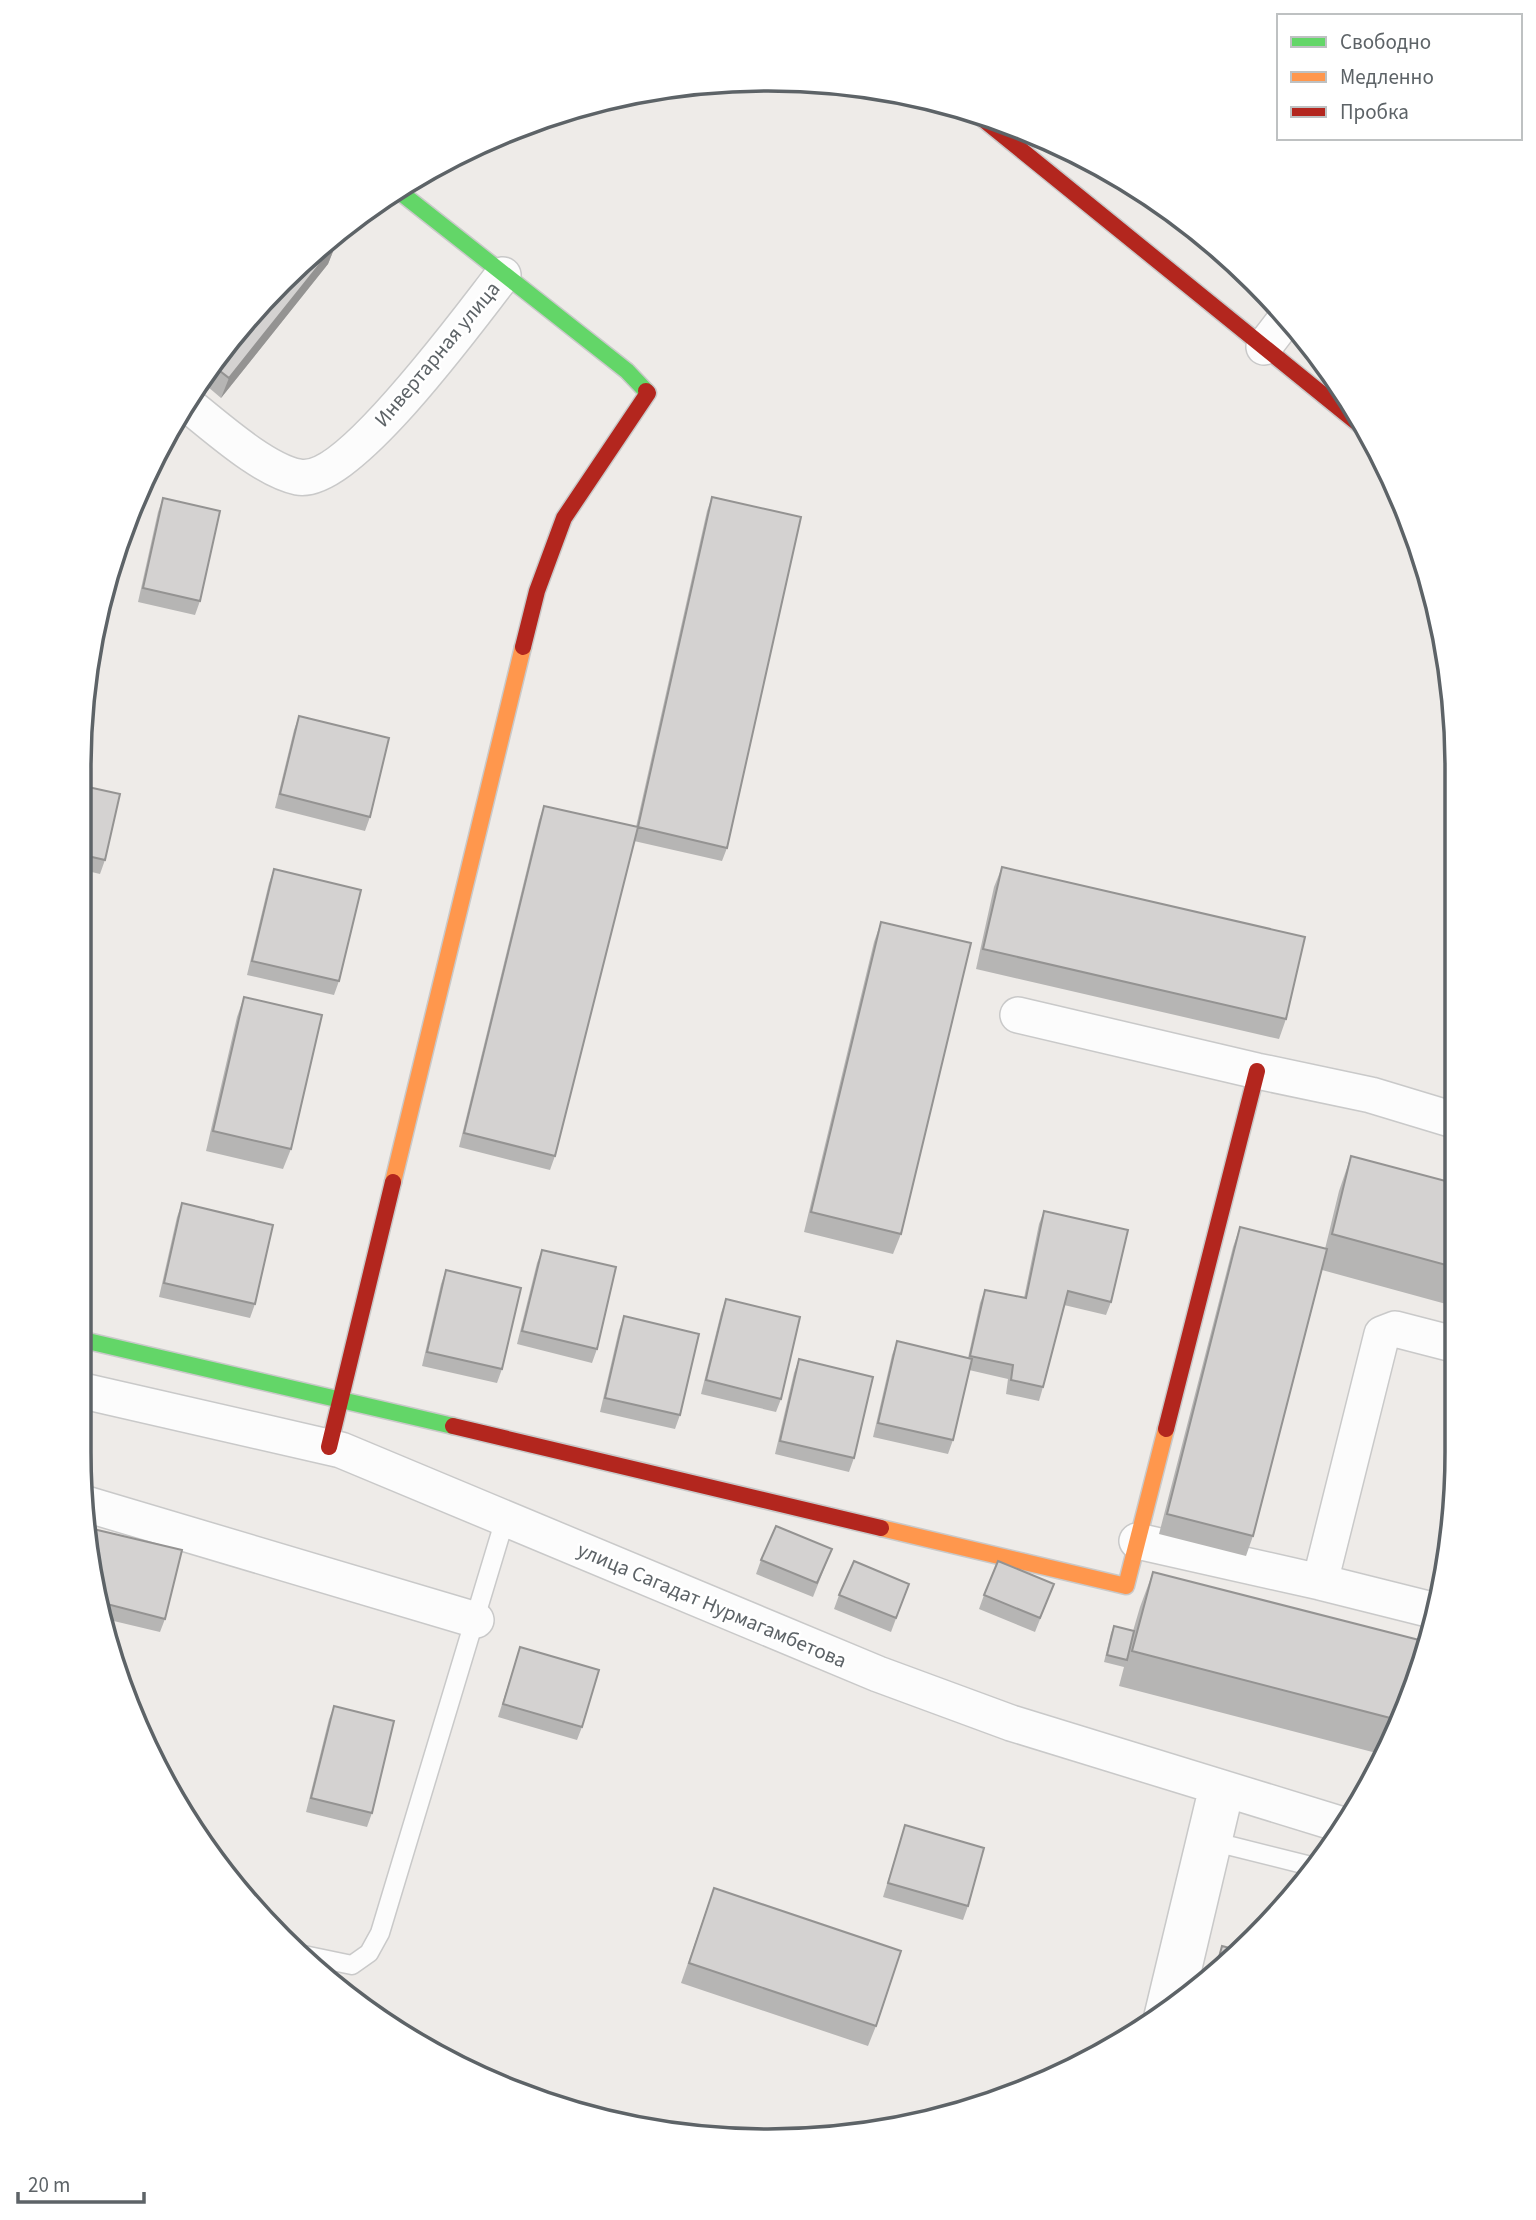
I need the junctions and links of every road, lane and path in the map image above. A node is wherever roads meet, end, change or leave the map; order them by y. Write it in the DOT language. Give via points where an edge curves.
graph roads {
  1 [pos="999,132"];
  2 [pos="406,197"];
  3 [pos="503,275"];
  4 [pos="1280,326"];
  5 [pos="1264,348"];
  6 [pos="194,410"];
  7 [pos="1342,411"];
  8 [pos="1018,1015"];
  9 [pos="1257,1071"];
  10 [pos="1445,1117"];
  11 [pos="91,1342"];
  12 [pos="1445,1342"];
  13 [pos="91,1393"];
  14 [pos="342,1399"];
  15 [pos="329,1447"];
  16 [pos="93,1506"];
  17 [pos="505,1518"];
  18 [pos="1137,1541"];
  19 [pos="1320,1582"];
  20 [pos="1426,1609"];
  21 [pos="475,1620"];
  22 [pos="1225,1790"];
  23 [pos="1334,1823"];
  24 [pos="1223,1844"];
  25 [pos="1305,1864"];
  26 [pos="319,1958"];
  27 [pos="1190,1981"];
  28 [pos="1167,1998"];
  1 -- 5 [label="street"];
  2 -- 3 [label="street, Инвертарная улица"];
  3 -- 6 [label="street, Инвертарная улица" via="393,413 349,454 321,472 299,478 254,456"];
  3 -- 14 [label="street" via="648,393 564,518 537,591"];
  4 -- 5 [label="street"];
  5 -- 7 [label="street"];
  8 -- 9 [label="street"];
  9 -- 10 [label="street" via="1371,1094"];
  9 -- 18 [label="street"];
  11 -- 14 [label="street"];
  12 -- 19 [label="street" via="1395,1329 1382,1334"];
  13 -- 15 [label="street, улица Сагадат Нурмагамбетова"];
  14 -- 15 [label="street"];
  14 -- 18 [label="street" via="1126,1586"];
  15 -- 17 [label="street, улица Сагадат Нурмагамбетова"];
  16 -- 21 [label="street"];
  17 -- 21 [label="lane"];
  17 -- 22 [label="street, улица Сагадат Нурмагамбетова" via="878,1674 1011,1723"];
  18 -- 19 [label="street"];
  19 -- 20 [label="street"];
  21 -- 26 [label="lane" via="380,1933 369,1953 352,1965"];
  22 -- 23 [label="street, улица Сагадат Нурмагамбетова"];
  22 -- 24 [label="lane"];
  22 -- 28 [label="street"];
  24 -- 25 [label="lane"];
  24 -- 27 [label="lane"];
}
